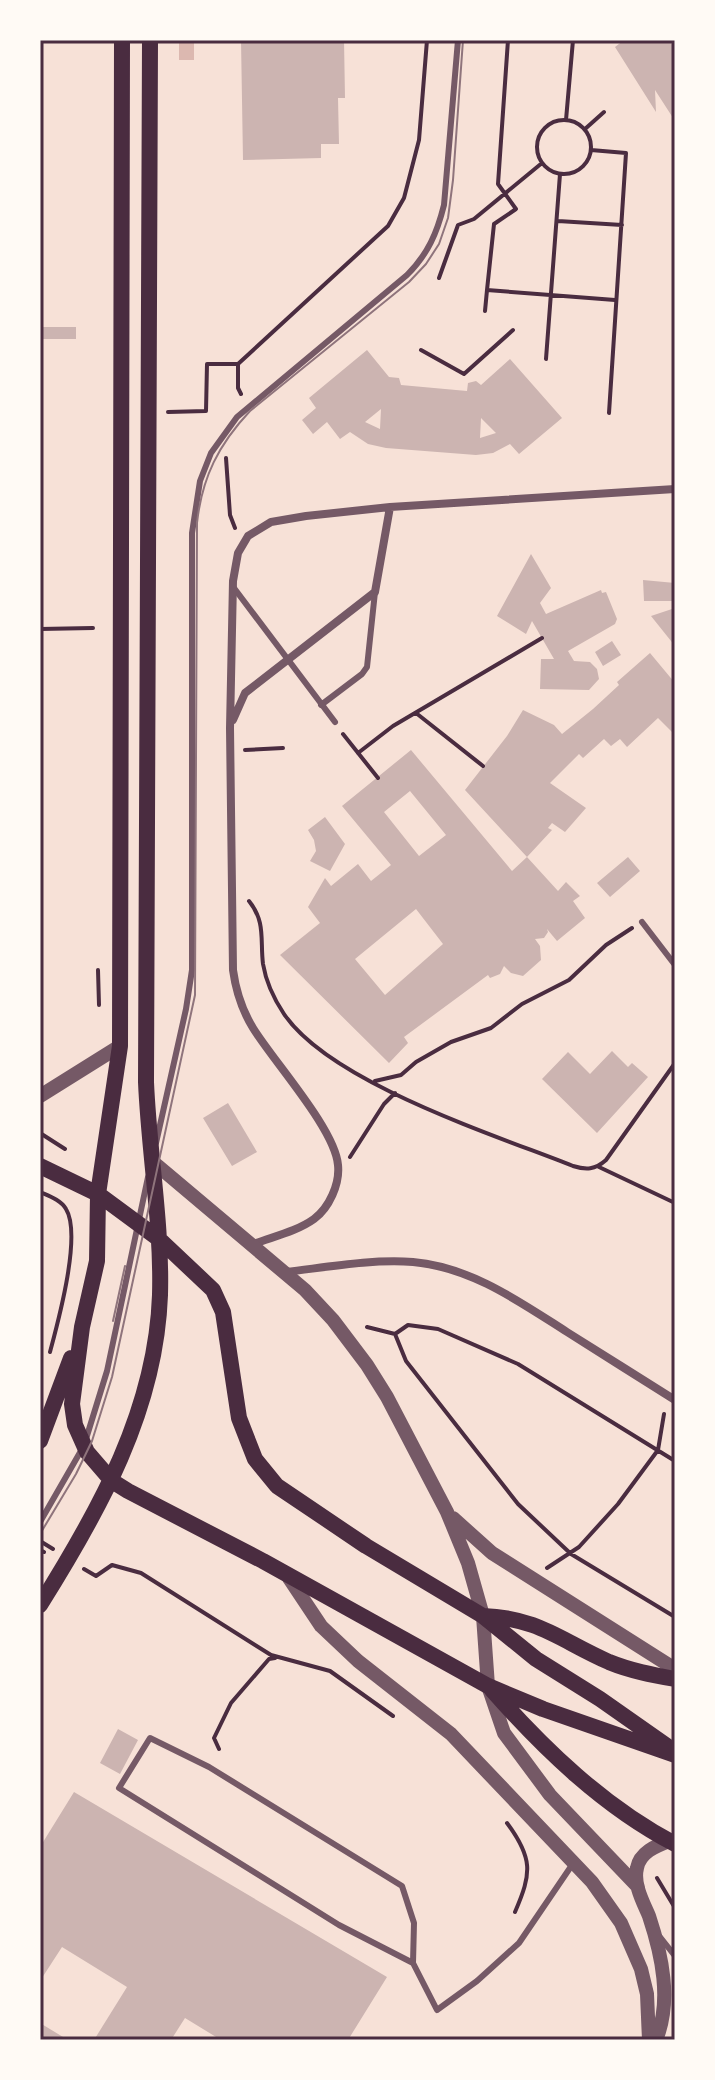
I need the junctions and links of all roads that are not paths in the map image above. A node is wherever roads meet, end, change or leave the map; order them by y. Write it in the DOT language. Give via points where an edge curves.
graph roads {
  1 [pos="122,40"];
  2 [pos="150,40"];
  3 [pos="458,40"];
  4 [pos="675,489"];
  5 [pos="390,507"];
  6 [pos="233,587"];
  7 [pos="375,592"];
  8 [pos="288,661"];
  9 [pos="321,705"];
  10 [pos="335,722"];
  11 [pos="230,728"];
  12 [pos="642,922"];
  13 [pos="675,965"];
  14 [pos="120,1046"];
  15 [pos="40,1096"];
  16 [pos="152,1161"];
  17 [pos="40,1166"];
  18 [pos="98,1194"];
  19 [pos="139,1224"];
  20 [pos="159,1239"];
  21 [pos="251,1245"];
  22 [pos="286,1272"];
  23 [pos="82,1327"];
  24 [pos="675,1400"];
  25 [pos="40,1441"];
  26 [pos="83,1446"];
  27 [pos="112,1481"];
  28 [pos="447,1512"];
  29 [pos="40,1522"];
  30 [pos="289,1578"];
  31 [pos="40,1605"];
  32 [pos="483,1616"];
  33 [pos="675,1669"];
  34 [pos="675,1679"];
  35 [pos="488,1686"];
  36 [pos="675,1753"];
  37 [pos="672,1842"];
  38 [pos="574,1862"];
  39 [pos="638,1887"];
  40 [pos="653,1928"];
  41 [pos="675,1956"];
  42 [pos="413,1963"];
  43 [pos="649,2040"];
  44 [pos="656,2040"];
  1 -- 14 [label="main road"];
  2 -- 16 [label="main road" via="145,1045"];
  3 -- 16 [label="lane" via="444,205 431,245 407,275 248,406 211,453 200,481 193,519 192,970"];
  4 -- 5 [label="street"];
  5 -- 6 [label="street" via="278,520 257,529 242,545"];
  5 -- 7 [label="street"];
  6 -- 8 [label="lane"];
  6 -- 11 [label="street"];
  7 -- 8 [label="street"];
  7 -- 9 [label="lane" via="367,667"];
  8 -- 9 [label="lane"];
  8 -- 11 [label="street" via="245,693"];
  9 -- 10 [label="lane"];
  11 -- 21 [label="street" via="233,970 241,1003 329,1137 338,1165 332,1197 317,1217"];
  12 -- 13 [label="lane"];
  14 -- 15 [label="street"];
  14 -- 18 [label="main road"];
  16 -- 19 [label="lane"];
  16 -- 20 [label="main road"];
  16 -- 21 [label="street"];
  17 -- 18 [label="main road"];
  18 -- 19 [label="main road"];
  18 -- 23 [label="main road" via="97,1261"];
  19 -- 20 [label="main road"];
  19 -- 26 [label="lane" via="107,1371"];
  20 -- 27 [label="main road" via="156,1329 131,1434"];
  20 -- 32 [label="main road" via="207,1282 220,1301 236,1408 261,1469 302,1504"];
  21 -- 22 [label="street"];
  22 -- 24 [label="street" via="373,1262 415,1262 454,1271 527,1306"];
  22 -- 28 [label="street" via="361,1356"];
  23 -- 25 [label="main road"];
  23 -- 26 [label="main road" via="72,1404"];
  26 -- 27 [label="main road"];
  26 -- 29 [label="lane"];
  27 -- 30 [label="main road"];
  27 -- 31 [label="main road"];
  28 -- 32 [label="street"];
  28 -- 33 [label="street" via="492,1553"];
  30 -- 35 [label="main road"];
  30 -- 38 [label="street" via="321,1626 451,1734"];
  32 -- 34 [label="main road" via="529,1622 610,1662"];
  32 -- 35 [label="street"];
  32 -- 36 [label="main road" via="536,1659"];
  35 -- 36 [label="main road"];
  35 -- 37 [label="main road" via="589,1786"];
  35 -- 39 [label="street" via="515,1749 550,1795"];
  37 -- 39 [label="street" via="642,1857 636,1870"];
  38 -- 42 [label="lane" via="519,1943 437,2010"];
  38 -- 43 [label="street" via="621,1923 635,1953 647,1994"];
  39 -- 40 [label="street"];
  40 -- 41 [label="lane"];
  40 -- 44 [label="street" via="664,2006"];
  42 -- 42 [label="lane" via="339,1925 119,1788 150,1738 209,1767 402,1886 414,1923"];
}
